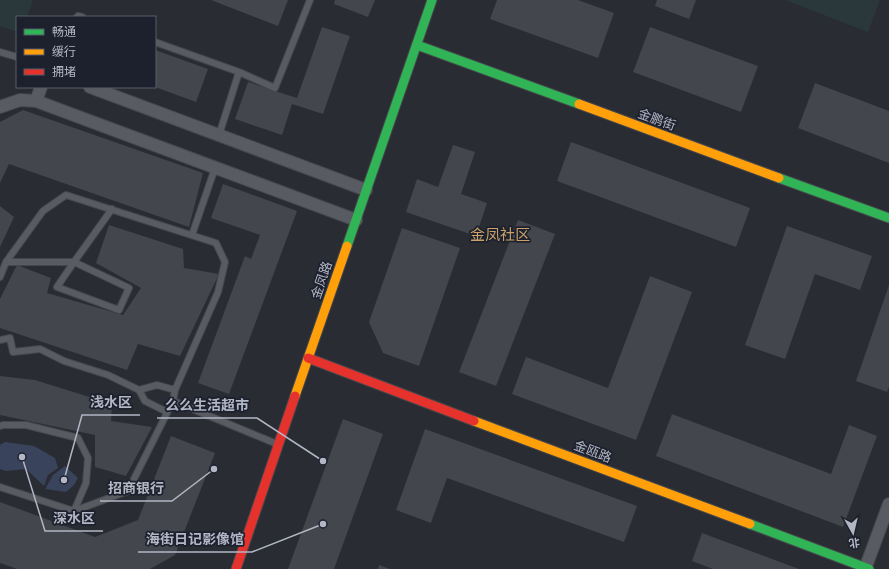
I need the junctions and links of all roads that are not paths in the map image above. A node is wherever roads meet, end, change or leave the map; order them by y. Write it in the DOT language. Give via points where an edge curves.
graph roads {
  1 [pos="310,0"];
  2 [pos="432,0"];
  3 [pos="156,42"];
  4 [pos="416,45"];
  5 [pos="0,52"];
  6 [pos="16,57"];
  7 [pos="239,72"];
  8 [pos="41,88"];
  9 [pos="93,88"];
  10 [pos="36,101"];
  11 [pos="0,107"];
  12 [pos="219,135"];
  13 [pos="215,168"];
  14 [pos="366,190"];
  15 [pos="112,209"];
  16 [pos="889,218"];
  17 [pos="356,220"];
  18 [pos="192,235"];
  19 [pos="6,262"];
  20 [pos="74,262"];
  21 [pos="0,277"];
  22 [pos="0,340"];
  23 [pos="308,358"];
  24 [pos="139,390"];
  25 [pos="175,390"];
  26 [pos="173,401"];
  27 [pos="168,412"];
  28 [pos="0,426"];
  29 [pos="278,445"];
  30 [pos="0,487"];
  31 [pos="889,504"];
  32 [pos="74,511"];
  33 [pos="236,569"];
  34 [pos="867,569"];
  1 -- 7 [label="lane" via="276,88"];
  2 -- 4 [label="street, 金凤路"];
  3 -- 7 [label="lane"];
  4 -- 14 [label="street, 金凤路"];
  4 -- 16 [label="street, 金鹏街"];
  5 -- 6 [label="lane"];
  7 -- 12 [label="lane"];
  8 -- 10 [label="street"];
  9 -- 12 [label="street"];
  10 -- 11 [label="street" via="20,100"];
  10 -- 13 [label="street"];
  12 -- 14 [label="street"];
  13 -- 17 [label="street"];
  13 -- 18 [label="lane"];
  14 -- 17 [label="street, 金凤路"];
  15 -- 18 [label="lane"];
  15 -- 19 [label="lane" via="66,195 43,211"];
  15 -- 20 [label="lane"];
  17 -- 23 [label="street, 金凤路"];
  18 -- 25 [label="lane" via="216,243 226,262 218,292"];
  19 -- 20 [label="lane"];
  19 -- 21 [label="lane"];
  20 -- 20 [label="lane" via="129,288 119,310 57,287"];
  22 -- 24 [label="lane" via="10,338 13,352 40,348 64,361 108,375"];
  23 -- 29 [label="street, 金凤路"];
  23 -- 34 [label="street, 金瓯路"];
  24 -- 25 [label="lane" via="157,385"];
  24 -- 27 [label="lane" via="145,401"];
  25 -- 26 [label="lane"];
  26 -- 27 [label="lane"];
  26 -- 29 [label="lane"];
  27 -- 32 [label="lane" via="128,490"];
  28 -- 32 [label="lane" via="26,425 78,438 88,458 86,483"];
  29 -- 33 [label="street, 金凤路"];
  30 -- 32 [label="lane"];
  31 -- 34 [label="street"];
}
